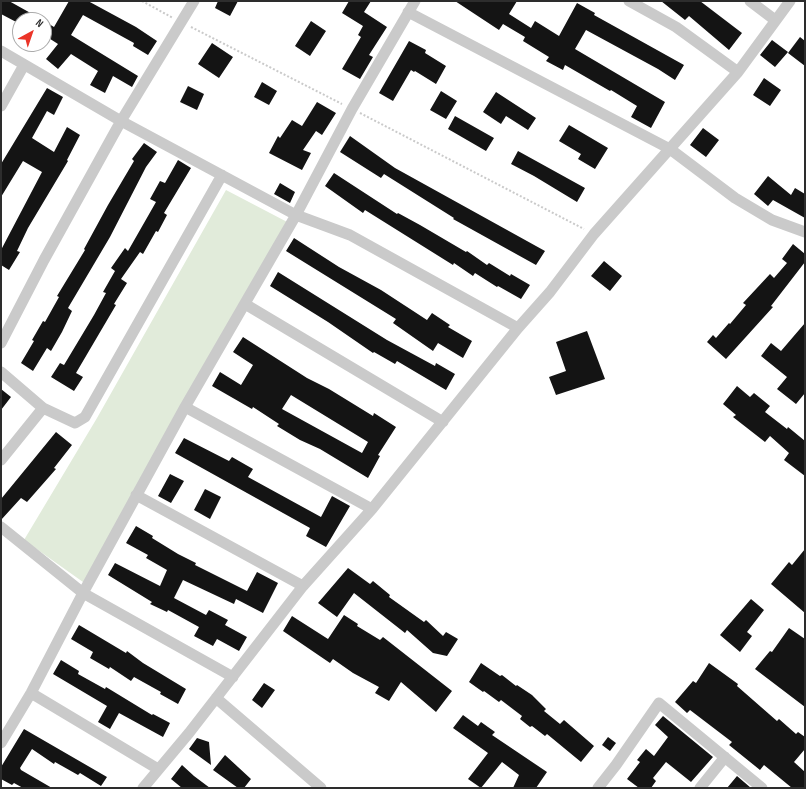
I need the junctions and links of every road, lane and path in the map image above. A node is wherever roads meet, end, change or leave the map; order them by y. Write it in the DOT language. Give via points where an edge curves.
graph roads {
  1 [pos="142,1"];
  2 [pos="194,1"];
  3 [pos="415,1"];
  4 [pos="629,1"];
  5 [pos="750,1"];
  6 [pos="790,1"];
  7 [pos="408,12"];
  8 [pos="775,20"];
  9 [pos="182,23"];
  10 [pos="1,51"];
  11 [pos="24,65"];
  12 [pos="738,72"];
  13 [pos="1,106"];
  14 [pos="352,109"];
  15 [pos="121,121"];
  16 [pos="670,149"];
  17 [pos="222,174"];
  18 [pos="296,215"];
  19 [pos="805,232"];
  20 [pos="594,234"];
  21 [pos="245,304"];
  22 [pos="518,328"];
  23 [pos="1,343"];
  24 [pos="1,372"];
  25 [pos="185,407"];
  26 [pos="43,408"];
  27 [pos="443,422"];
  28 [pos="1,460"];
  29 [pos="136,495"];
  30 [pos="372,509"];
  31 [pos="1,527"];
  32 [pos="303,586"];
  33 [pos="83,593"];
  34 [pos="233,677"];
  35 [pos="31,693"];
  36 [pos="216,698"];
  37 [pos="1,743"];
  38 [pos="725,757"];
  39 [pos="158,769"];
  40 [pos="143,788"];
  41 [pos="321,788"];
  42 [pos="598,788"];
  43 [pos="700,788"];
  44 [pos="762,788"];
  1 -- 9 [label="path"];
  2 -- 9 [label="street"];
  3 -- 7 [label="street"];
  4 -- 12 [label="street" via="676,27"];
  5 -- 8 [label="street"];
  6 -- 8 [label="street"];
  7 -- 14 [label="street"];
  7 -- 16 [label="street"];
  8 -- 12 [label="street"];
  9 -- 14 [label="path"];
  9 -- 15 [label="street"];
  10 -- 11 [label="street"];
  11 -- 13 [label="street"];
  11 -- 15 [label="street"];
  12 -- 16 [label="street"];
  14 -- 18 [label="street"];
  14 -- 20 [label="path"];
  15 -- 17 [label="street"];
  15 -- 23 [label="street"];
  16 -- 19 [label="street" via="735,198 772,220"];
  16 -- 20 [label="street"];
  17 -- 18 [label="street"];
  17 -- 26 [label="street" via="85,417 75,423"];
  18 -- 21 [label="street"];
  18 -- 22 [label="street" via="350,235"];
  20 -- 22 [label="street" via="550,292"];
  21 -- 25 [label="street"];
  21 -- 27 [label="street"];
  22 -- 27 [label="street"];
  24 -- 26 [label="street"];
  25 -- 29 [label="street"];
  25 -- 30 [label="street"];
  26 -- 28 [label="street"];
  27 -- 30 [label="street"];
  29 -- 32 [label="street"];
  29 -- 33 [label="street"];
  30 -- 32 [label="street"];
  31 -- 33 [label="street"];
  32 -- 34 [label="street"];
  33 -- 34 [label="street"];
  33 -- 35 [label="street"];
  34 -- 36 [label="street"];
  35 -- 37 [label="street"];
  35 -- 39 [label="street"];
  36 -- 39 [label="street"];
  36 -- 41 [label="street"];
  38 -- 42 [label="street" via="659,703"];
  38 -- 43 [label="street"];
  38 -- 44 [label="street"];
  39 -- 40 [label="street"];
}
